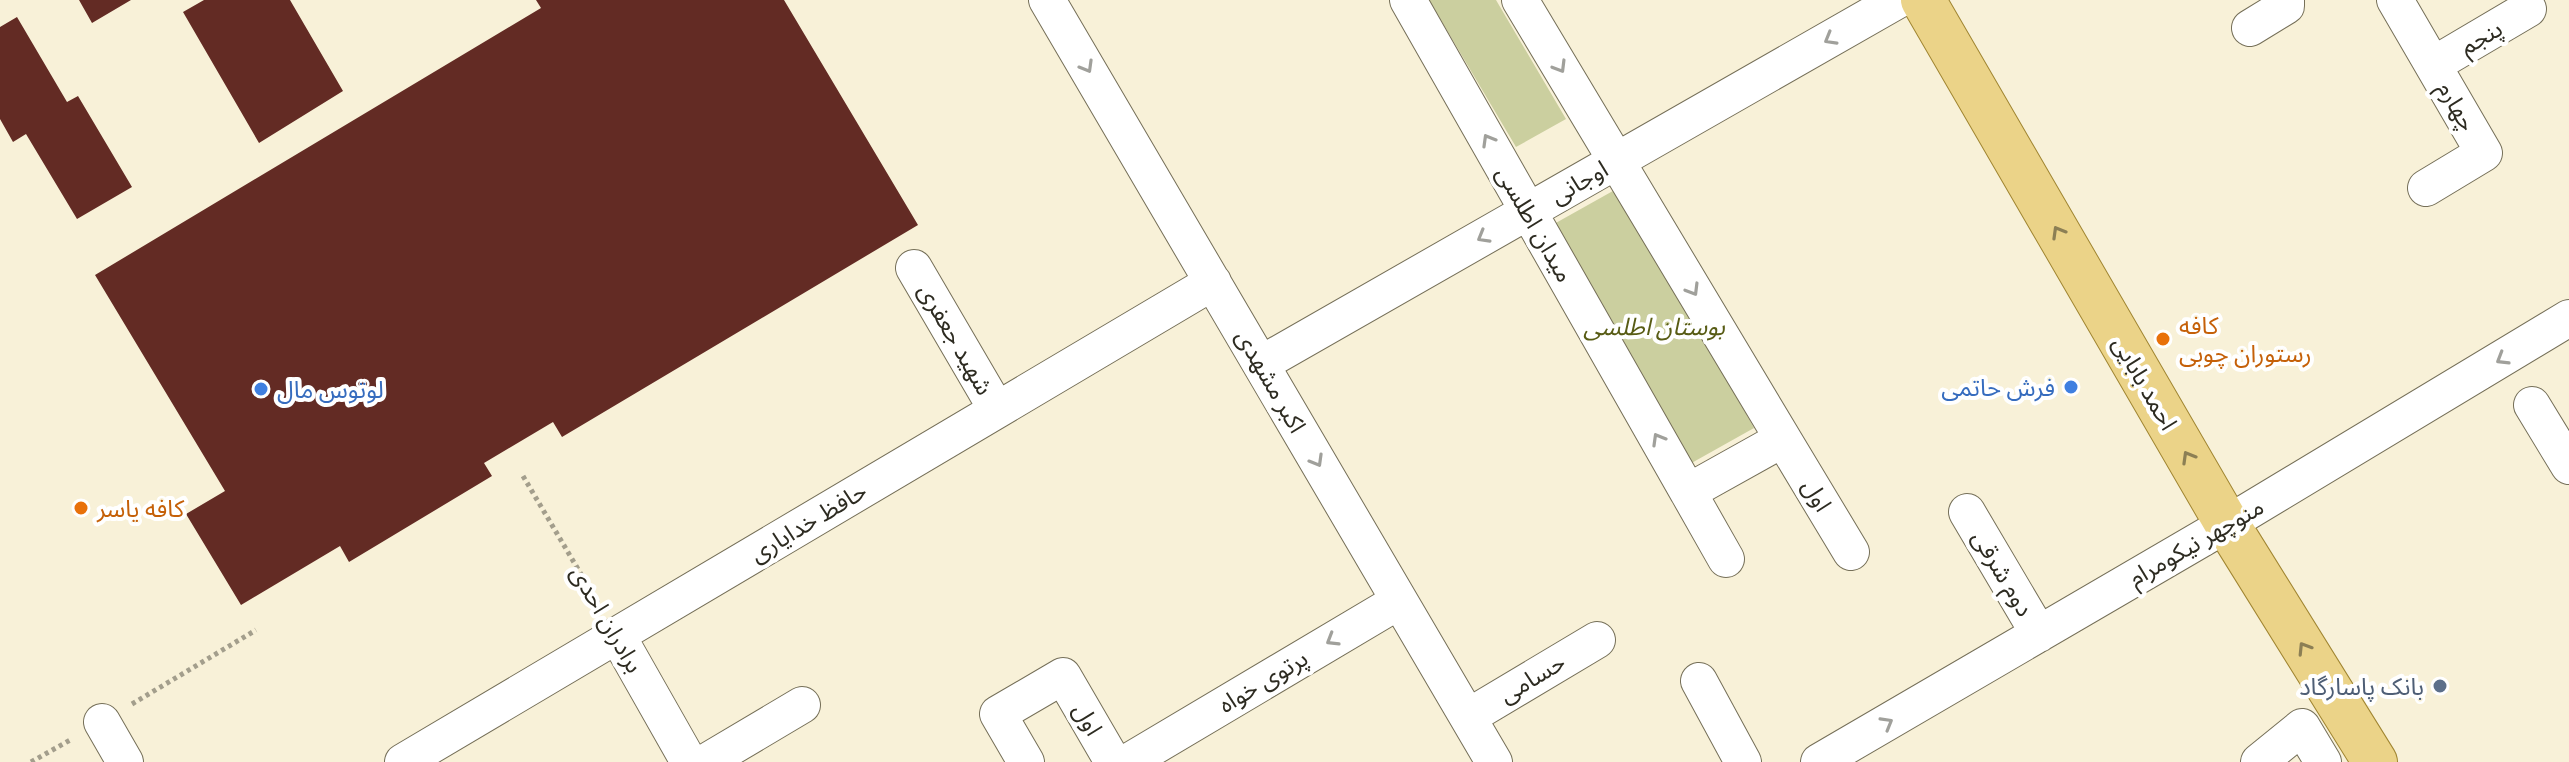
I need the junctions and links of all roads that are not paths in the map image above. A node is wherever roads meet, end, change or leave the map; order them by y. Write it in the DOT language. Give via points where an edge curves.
graph roads {
  1 [pos="1047,0"];
  2 [pos="1408,0"];
  3 [pos="1520,0"];
  4 [pos="1898,0"];
  5 [pos="1923,0"];
  6 [pos="2286,0"];
  7 [pos="2395,0"];
  8 [pos="2528,9"];
  9 [pos="2250,28"];
  10 [pos="2433,65"];
  11 [pos="1616,161"];
  12 [pos="2426,188"];
  13 [pos="1528,211"];
  14 [pos="914,268"];
  15 [pos="1213,282"];
  16 [pos="2569,318"];
  17 [pos="1261,364"];
  18 [pos="2532,405"];
  19 [pos="997,410"];
  20 [pos="1783,439"];
  21 [pos="2569,466"];
  22 [pos="1688,492"];
  23 [pos="1967,512"];
  24 [pos="2227,524"];
  25 [pos="1851,552"];
  26 [pos="1726,559"];
  27 [pos="1399,601"];
  28 [pos="2039,634"];
  29 [pos="617,635"];
  30 [pos="1597,640"];
  31 [pos="1699,681"];
  32 [pos="802,705"];
  33 [pos="1468,717"];
  34 [pos="102,722"];
  35 [pos="125,762"];
  36 [pos="403,762"];
  37 [pos="689,762"];
  38 [pos="706,762"];
  39 [pos="1026,762"];
  40 [pos="1113,762"];
  41 [pos="1128,762"];
  42 [pos="1494,762"];
  43 [pos="1743,762"];
  44 [pos="1819,762"];
  45 [pos="2259,762"];
  46 [pos="2323,762"];
  47 [pos="2375,762"];
  1 -- 15 [label="street, اکبر مشهدی, one-way"];
  13 -- 2 [label="street, میدان اطلسی, one-way"];
  3 -- 11 [label="street, one-way"];
  4 -- 11 [label="street, اوجانی, one-way"];
  24 -- 5 [label="main road, احمد بابایی, one-way"];
  6 -- 9 [label="street" via="2286,6"];
  7 -- 10 [label="street, چهارم"];
  8 -- 10 [label="street, پنجم"];
  10 -- 12 [label="street, چهارم" via="2484,153"];
  11 -- 13 [label="street, اوجانی"];
  11 -- 20 [label="street, one-way"];
  13 -- 17 [label="street, اوجانی, one-way"];
  22 -- 13 [label="street, میدان اطلسی, one-way"];
  14 -- 19 [label="street, شهید جعفری"];
  15 -- 17 [label="street, اکبر مشهدی"];
  15 -- 19 [label="street, حافظ خدایاری"];
  16 -- 24 [label="street, منوچهر نیکومرام, one-way"];
  17 -- 27 [label="street, اکبر مشهدی, one-way"];
  18 -- 21 [label="street"];
  19 -- 29 [label="street, حافظ خدایاری"];
  20 -- 22 [label="street"];
  20 -- 25 [label="street, اول"];
  22 -- 26 [label="street"];
  23 -- 28 [label="street, دوم شرقی"];
  24 -- 28 [label="street, منوچهر نیکومرام"];
  47 -- 24 [label="main road, احمد بابایی, one-way"];
  27 -- 33 [label="street, اکبر مشهدی"];
  27 -- 41 [label="street, پرتوی خواه, one-way"];
  44 -- 28 [label="street, منوچهر نیکومرام, one-way"];
  29 -- 36 [label="street, حافظ خدایاری"];
  29 -- 37 [label="street, برادران احدی"];
  30 -- 33 [label="street, حسامی"];
  31 -- 43 [label="street"];
  32 -- 38 [label="street"];
  33 -- 42 [label="street, اکبر مشهدی"];
  34 -- 35 [label="street"];
  39 -- 40 [label="street, اول" via="998,714 1063,676"];
  45 -- 46 [label="street" via="2302,727"];
}
